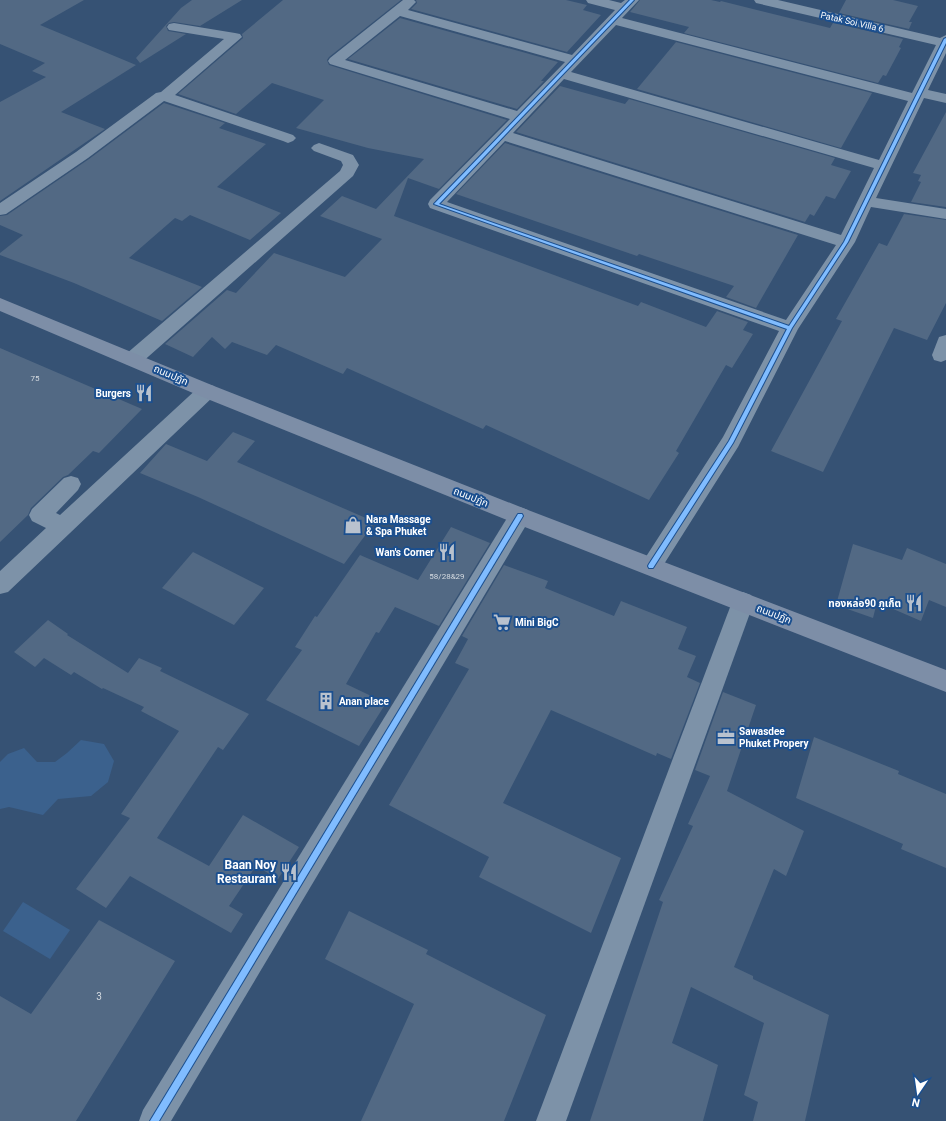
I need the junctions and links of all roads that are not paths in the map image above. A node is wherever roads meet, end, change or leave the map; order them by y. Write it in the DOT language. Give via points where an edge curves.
graph roads {
  1 [pos="411,0"];
  2 [pos="593,0"];
  3 [pos="761,0"];
  4 [pos="628,4"];
  5 [pos="812,6"];
  6 [pos="398,11"];
  7 [pos="613,20"];
  8 [pos="174,27"];
  9 [pos="945,41"];
  10 [pos="575,60"];
  11 [pos="562,74"];
  12 [pos="165,96"];
  13 [pos="918,96"];
  14 [pos="946,99"];
  15 [pos="520,117"];
  16 [pos="503,135"];
  17 [pos="288,138"];
  18 [pos="319,148"];
  19 [pos="883,166"];
  20 [pos="866,201"];
  21 [pos="0,210"];
  22 [pos="946,214"];
  23 [pos="846,242"];
  24 [pos="0,304"];
  25 [pos="790,328"];
  26 [pos="133,360"];
  27 [pos="208,391"];
  28 [pos="71,484"];
  29 [pos="520,516"];
  30 [pos="62,526"];
  31 [pos="651,566"];
  32 [pos="0,585"];
  33 [pos="743,602"];
  34 [pos="946,681"];
  35 [pos="154,1121"];
  36 [pos="551,1121"];
  1 -- 6 [label="street"];
  2 -- 4 [label="street"];
  3 -- 5 [label="street, Patak Soi Villa 6"];
  4 -- 7 [label="street"];
  5 -- 9 [label="street, Patak Soi Villa 6"];
  6 -- 10 [label="street"];
  6 -- 15 [label="street" via="336,61"];
  7 -- 10 [label="street"];
  7 -- 13 [label="street"];
  8 -- 12 [label="street" via="235,36"];
  9 -- 13 [label="street"];
  10 -- 11 [label="street"];
  11 -- 15 [label="street"];
  11 -- 19 [label="street"];
  12 -- 17 [label="street"];
  12 -- 21 [label="street" via="161,96"];
  13 -- 14 [label="street"];
  13 -- 19 [label="street"];
  15 -- 16 [label="street"];
  16 -- 23 [label="street"];
  16 -- 25 [label="street" via="436,204"];
  18 -- 26 [label="street" via="347,158 351,164 347,173"];
  19 -- 20 [label="street"];
  20 -- 22 [label="street"];
  20 -- 23 [label="street"];
  23 -- 25 [label="street"];
  24 -- 26 [label="main road, ถนนปฏัก"];
  25 -- 31 [label="street" via="731,442"];
  26 -- 27 [label="main road, ถนนปฏัก"];
  27 -- 29 [label="main road, ถนนปฏัก"];
  27 -- 30 [label="street"];
  28 -- 30 [label="street" via="40,515"];
  29 -- 31 [label="main road, ถนนปฏัก"];
  29 -- 35 [label="street"];
  30 -- 32 [label="street"];
  31 -- 33 [label="main road, ถนนปฏัก"];
  33 -- 34 [label="main road, ถนนปฏัก"];
  33 -- 36 [label="street"];
}
